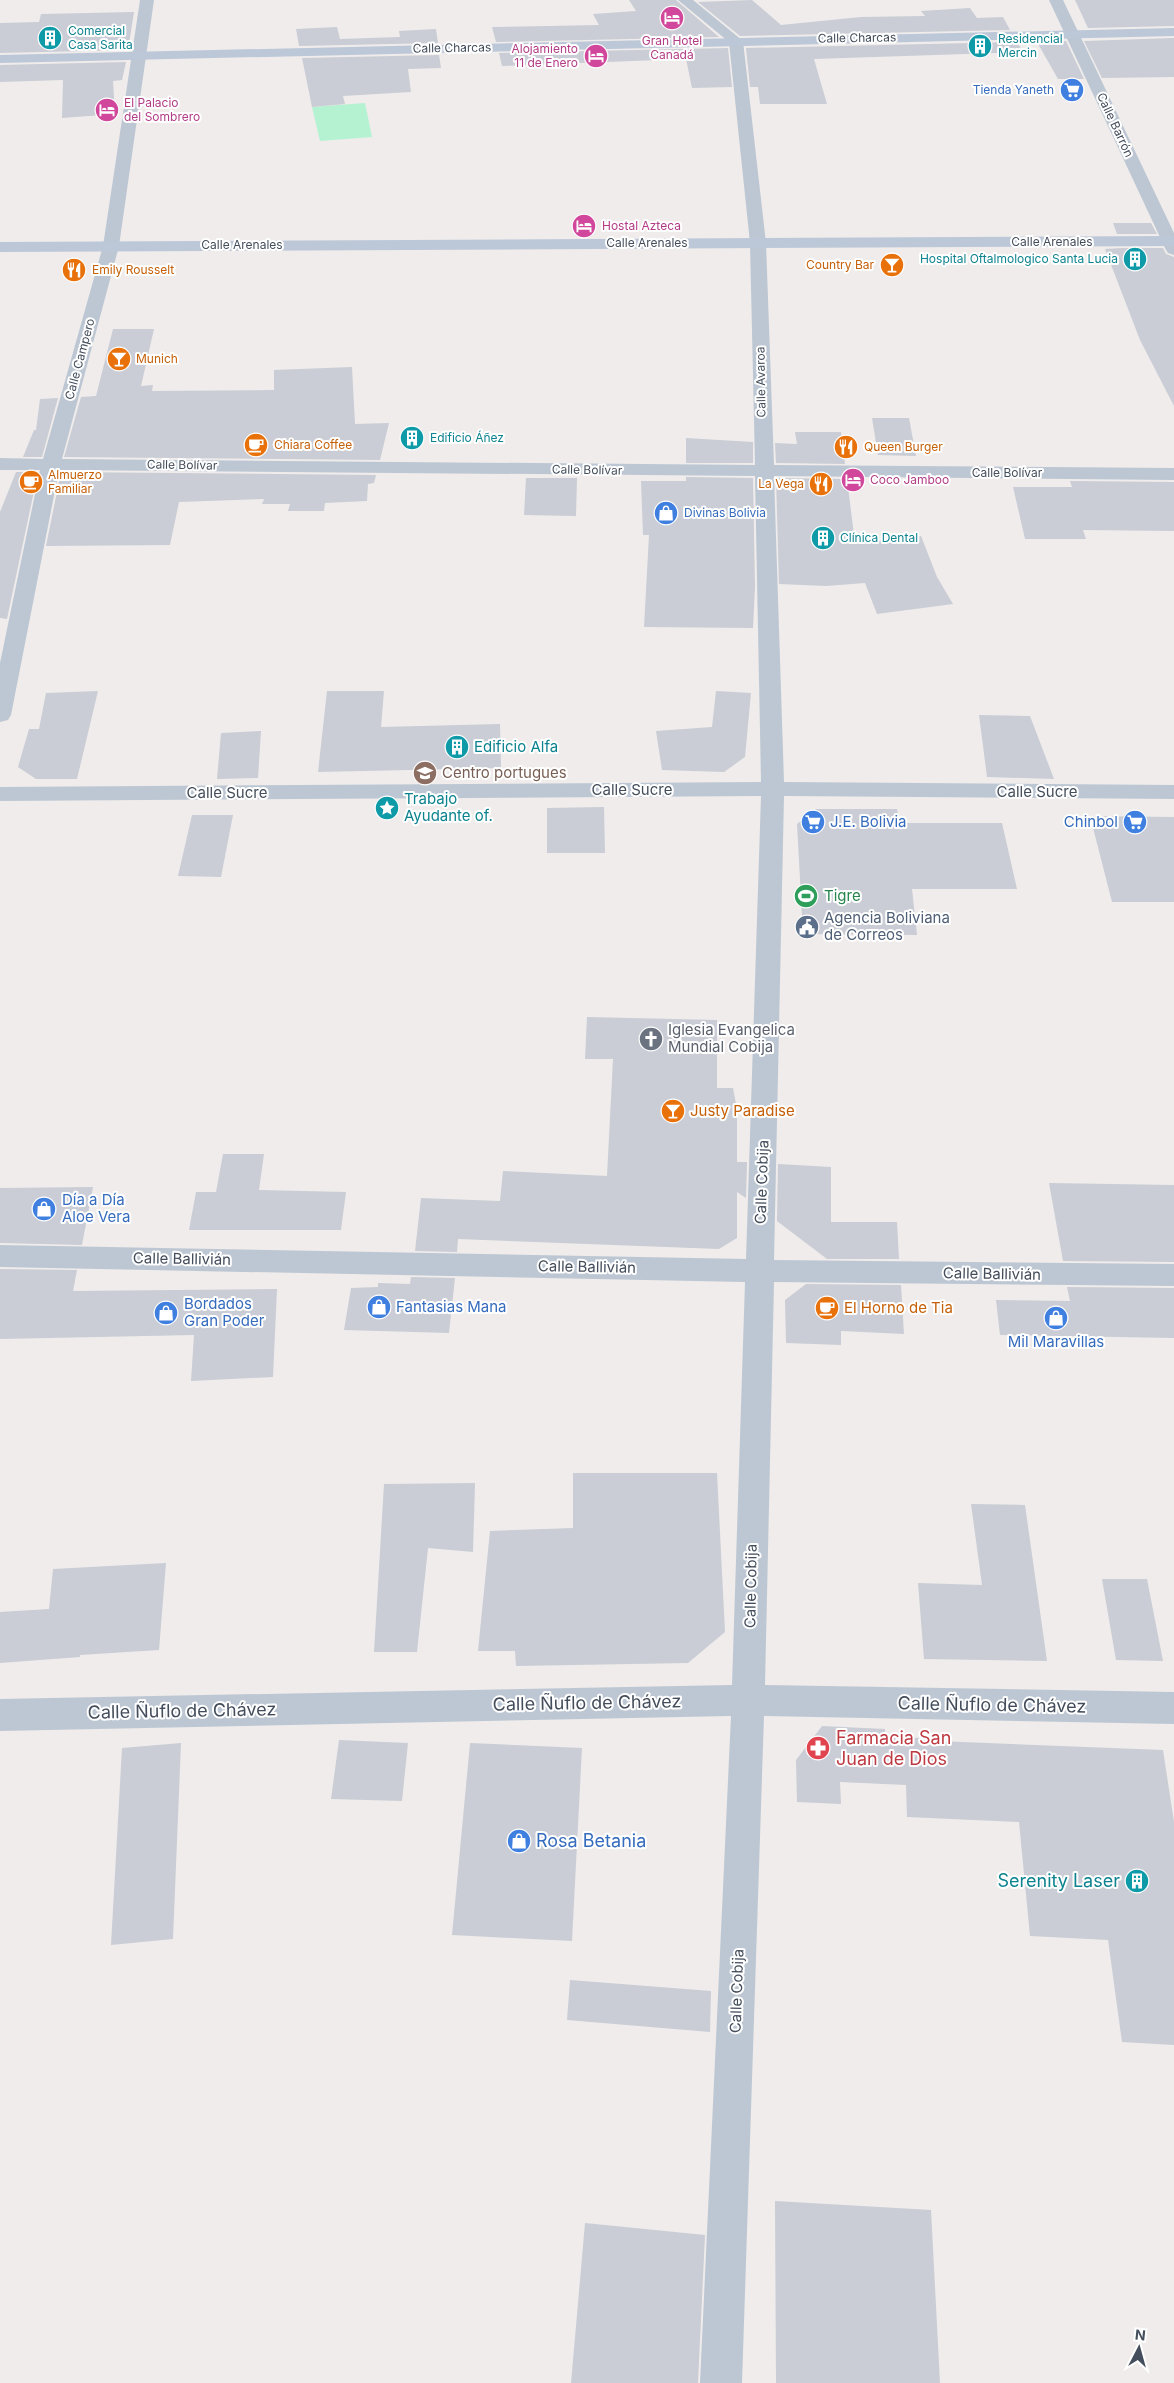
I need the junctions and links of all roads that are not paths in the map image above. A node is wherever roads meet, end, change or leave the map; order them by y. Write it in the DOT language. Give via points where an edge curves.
graph roads {
  1 [pos="147,0"];
  2 [pos="685,0"];
  3 [pos="1056,0"];
  4 [pos="1174,32"];
  5 [pos="1071,33"];
  6 [pos="736,41"];
  7 [pos="140,56"];
  8 [pos="0,59"];
  9 [pos="758,243"];
  10 [pos="1172,244"];
  11 [pos="111,246"];
  12 [pos="0,247"];
  13 [pos="0,464"];
  14 [pos="51,464"];
  15 [pos="763,472"];
  16 [pos="1174,474"];
  17 [pos="0,715"];
  18 [pos="773,790"];
  19 [pos="1174,792"];
  20 [pos="0,794"];
  21 [pos="0,1256"];
  22 [pos="760,1271"];
  23 [pos="1174,1275"];
  24 [pos="748,1700"];
  25 [pos="1174,1708"];
  26 [pos="0,1714"];
  27 [pos="721,2383"];
  1 -- 7 [label="street, Calle Campero"];
  2 -- 6 [label="street"];
  3 -- 5 [label="street, Calle Barrón"];
  4 -- 5 [label="street, Calle Charcas"];
  5 -- 6 [label="street, Calle Charcas"];
  5 -- 10 [label="street, Calle Barrón"];
  6 -- 7 [label="street, Calle Charcas"];
  6 -- 9 [label="street, Calle Avaroa"];
  7 -- 8 [label="street, Calle Charcas"];
  7 -- 11 [label="street, Calle Campero"];
  9 -- 10 [label="street, Calle Arenales"];
  9 -- 11 [label="street, Calle Arenales"];
  9 -- 15 [label="street, Calle Avaroa"];
  11 -- 12 [label="street, Calle Arenales"];
  11 -- 14 [label="street, Calle Campero"];
  13 -- 14 [label="street, Calle Bolívar"];
  14 -- 15 [label="street, Calle Bolívar"];
  14 -- 17 [label="street, Calle Campero"];
  15 -- 16 [label="street, Calle Bolívar"];
  15 -- 18 [label="street, Calle Avaroa"];
  18 -- 19 [label="street, Calle Sucre"];
  18 -- 20 [label="street, Calle Sucre"];
  18 -- 22 [label="street, Calle Cobija"];
  21 -- 22 [label="street, Calle Ballivián"];
  22 -- 23 [label="street, Calle Ballivián"];
  22 -- 24 [label="street, Calle Cobija"];
  24 -- 25 [label="street, Calle Ñuflo de Chávez"];
  24 -- 26 [label="street, Calle Ñuflo de Chávez"];
  24 -- 27 [label="street, Calle Cobija"];
}
